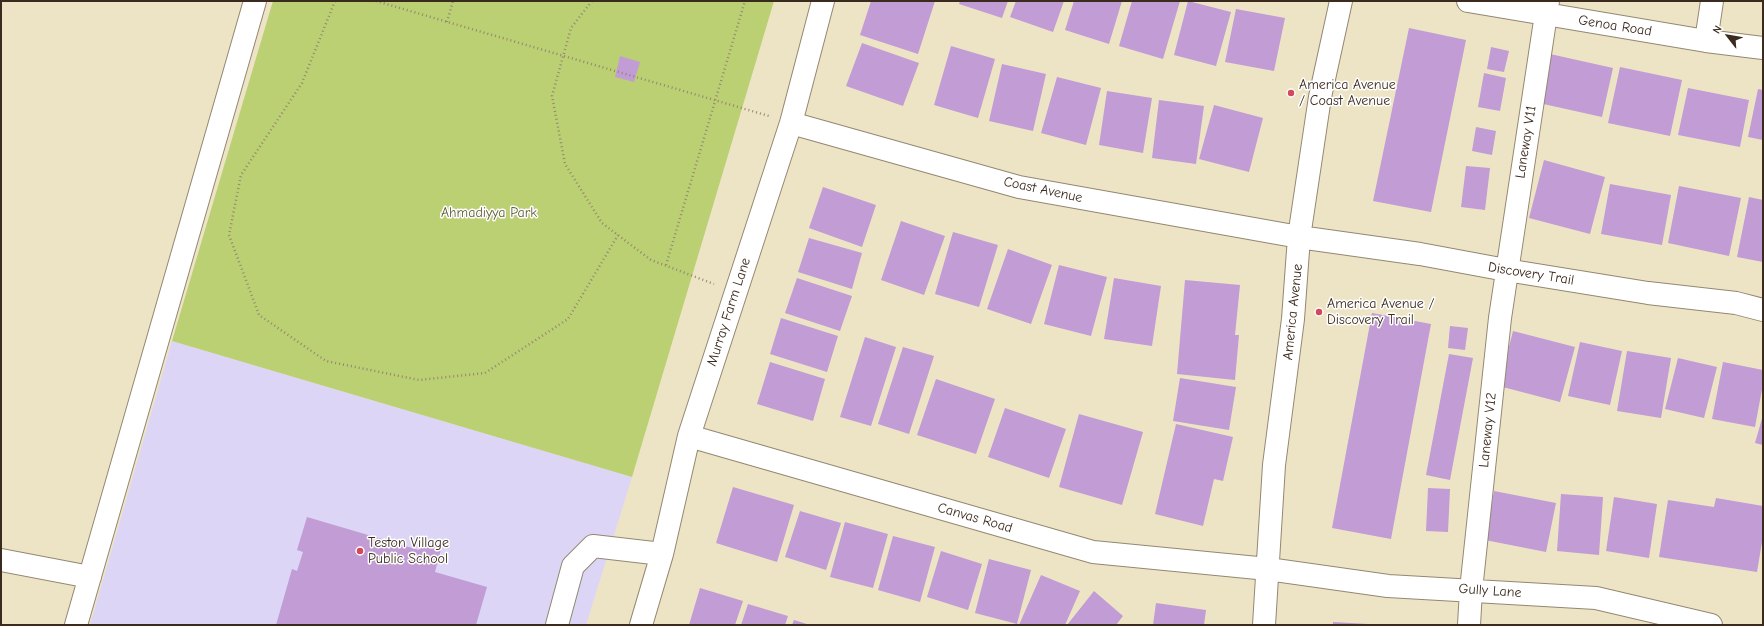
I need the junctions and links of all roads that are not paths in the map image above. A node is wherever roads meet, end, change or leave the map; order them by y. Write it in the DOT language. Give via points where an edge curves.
graph roads {
  1 [pos="255,1"];
  2 [pos="823,1"];
  3 [pos="1341,1"];
  4 [pos="1468,1"];
  5 [pos="1712,1"];
  6 [pos="1547,8"];
  7 [pos="1706,41"];
  8 [pos="1763,48"];
  9 [pos="791,123"];
  10 [pos="1299,237"];
  11 [pos="1506,270"];
  12 [pos="1763,310"];
  13 [pos="689,436"];
  14 [pos="662,554"];
  15 [pos="1,560"];
  16 [pos="1268,569"];
  17 [pos="90,577"];
  18 [pos="1471,590"];
  19 [pos="76,625"];
  20 [pos="557,625"];
  21 [pos="641,625"];
  22 [pos="1264,625"];
  23 [pos="1469,625"];
  24 [pos="1711,625"];
  1 -- 17 [label="street"];
  2 -- 9 [label="street, Murray Farm Lane"];
  3 -- 10 [label="street, America Avenue" via="1320,96"];
  4 -- 6 [label="street, Genoa Road"];
  5 -- 7 [label="street"];
  6 -- 7 [label="street, Genoa Road"];
  6 -- 11 [label="street, Laneway V11"];
  7 -- 8 [label="street, Genoa Road"];
  9 -- 10 [label="street, Coast Avenue" via="1019,187"];
  9 -- 13 [label="street, Murray Farm Lane"];
  10 -- 11 [label="street, Discovery Trail" via="1420,254"];
  10 -- 16 [label="street, America Avenue" via="1293,319 1274,465"];
  11 -- 12 [label="street, Discovery Trail" via="1648,293 1736,303"];
  11 -- 18 [label="street, Laneway V12"];
  13 -- 14 [label="street, Murray Farm Lane"];
  13 -- 16 [label="street, Canvas Road" via="1093,552"];
  14 -- 20 [label="street" via="593,546 573,566"];
  14 -- 21 [label="street, Murray Farm Lane"];
  15 -- 17 [label="street"];
  16 -- 18 [label="street, Gully Lane" via="1388,586"];
  16 -- 22 [label="street, America Avenue"];
  17 -- 19 [label="street"];
  18 -- 23 [label="street, Laneway V12"];
  18 -- 24 [label="street, Gully Lane" via="1596,598"];
}
